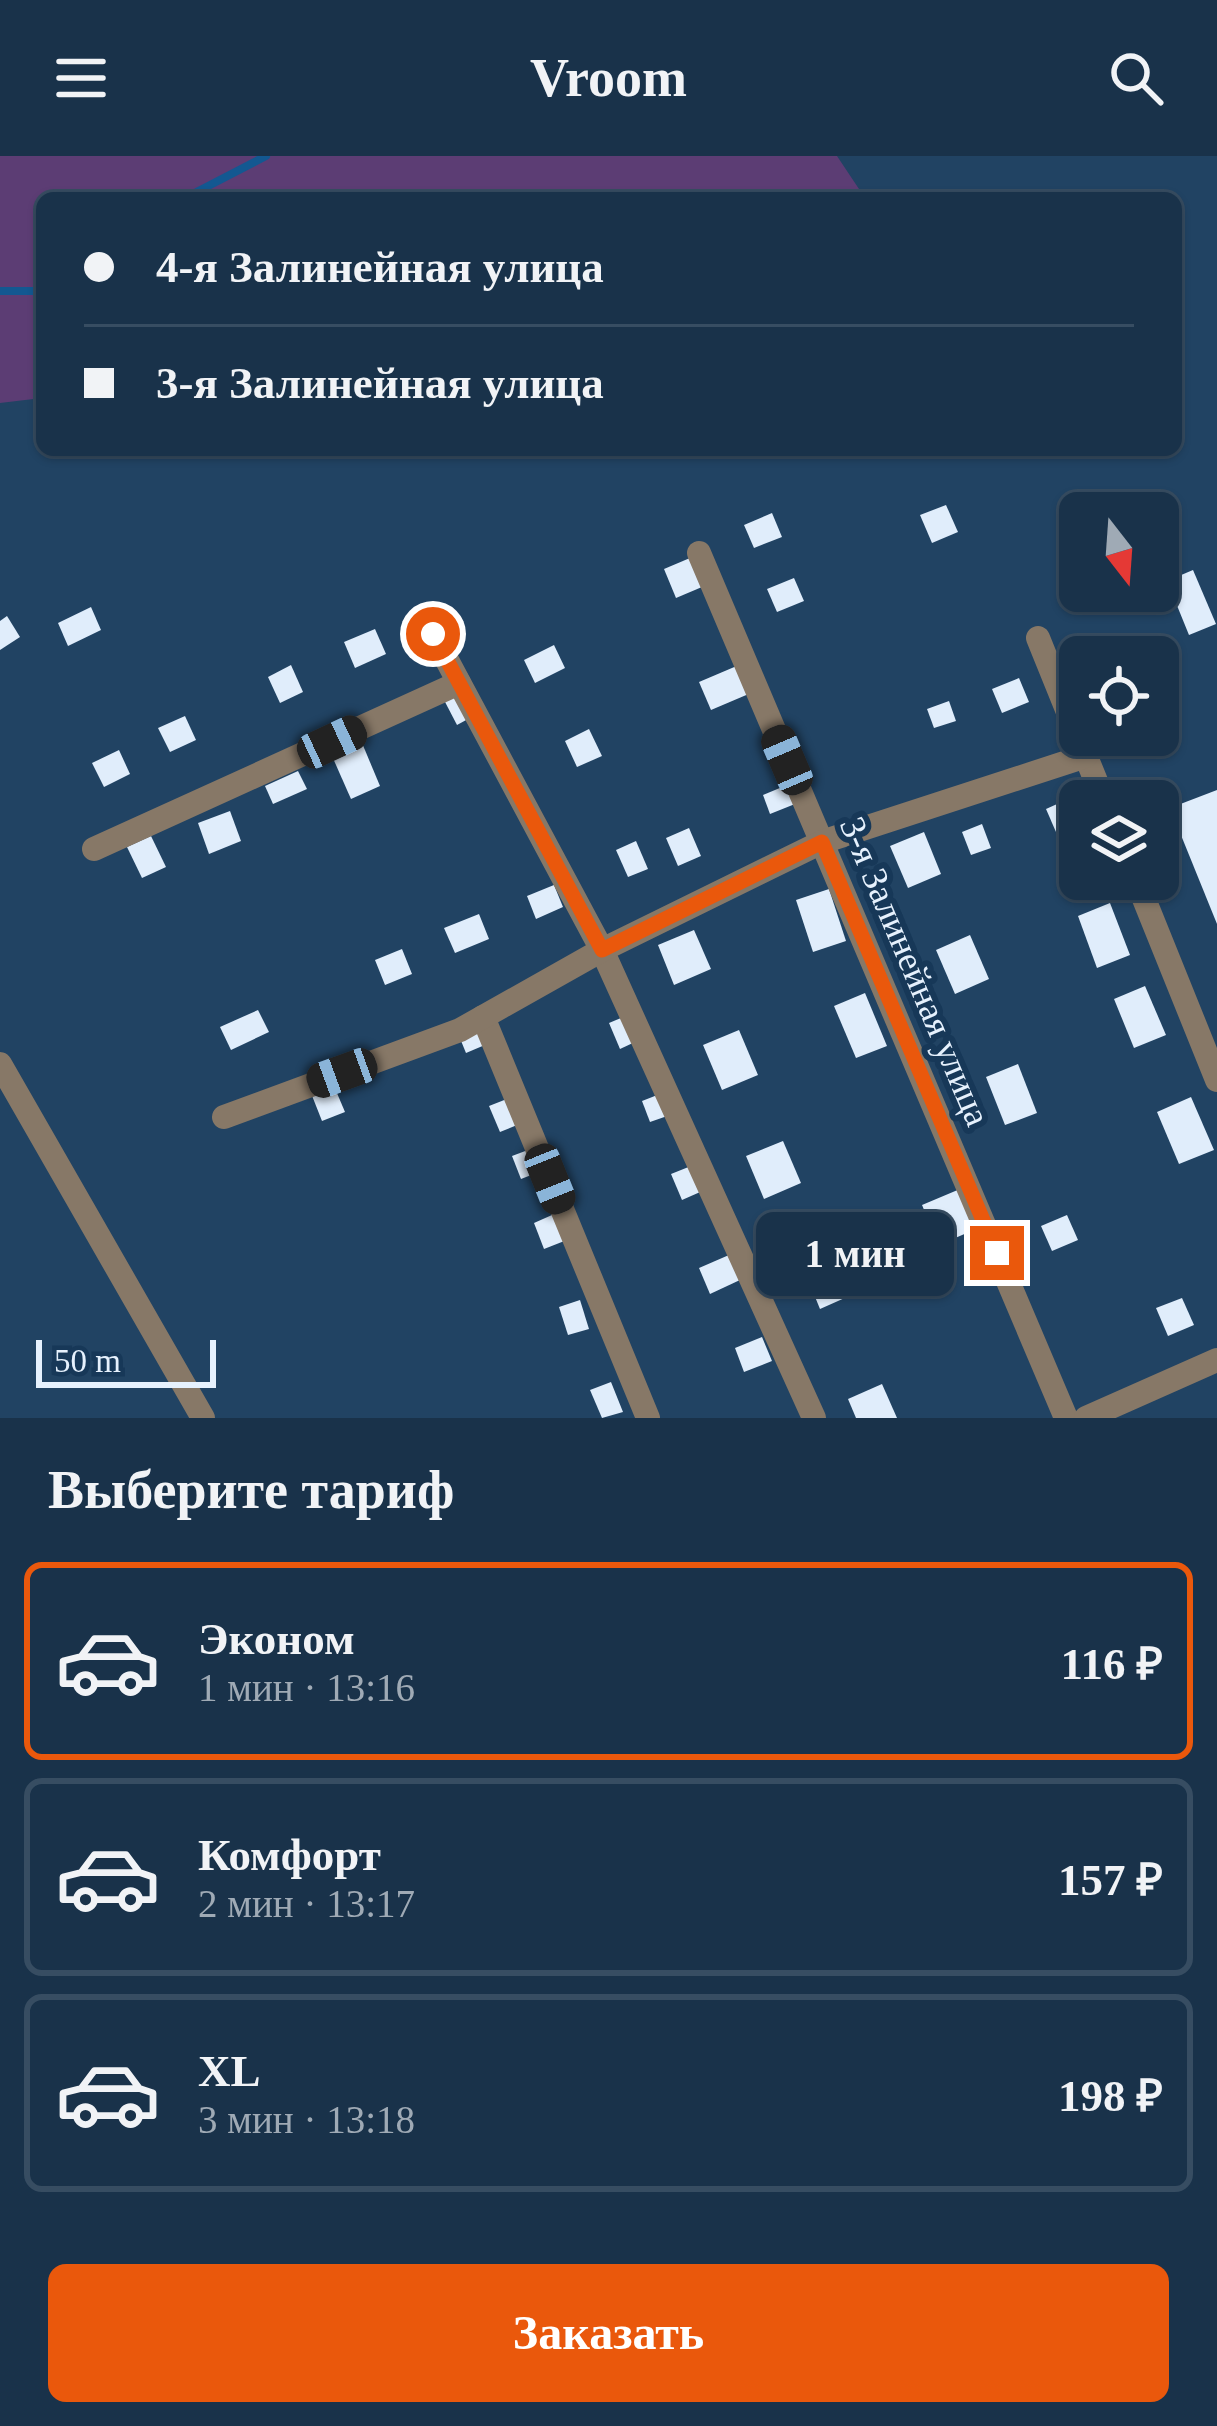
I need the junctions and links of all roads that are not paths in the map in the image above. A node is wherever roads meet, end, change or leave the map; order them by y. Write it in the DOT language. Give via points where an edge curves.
graph roads {
  1 [pos="699,553"];
  2 [pos="433,634"];
  3 [pos="1038,638"];
  4 [pos="459,683"];
  5 [pos="1059,690"];
  6 [pos="1086,756"];
  7 [pos="1096,780"];
  8 [pos="822,842"];
  9 [pos="94,849"];
  10 [pos="1144,900"];
  11 [pos="602,950"];
  12 [pos="483,1017"];
  13 [pos="0,1064"];
  14 [pos="1217,1080"];
  15 [pos="224,1117"];
  16 [pos="1217,1360"];
  17 [pos="202,1418"];
  18 [pos="648,1418"];
  19 [pos="814,1418"];
  20 [pos="1066,1418"];
  21 [pos="1086,1418"];
  1 -- 8 [label="street, 3-я Залинейная улица"];
  2 -- 4 [label="street"];
  3 -- 5 [label="street"];
  4 -- 9 [label="street"];
  4 -- 11 [label="street"];
  6 -- 7 [label="street"];
  6 -- 8 [label="street"];
  8 -- 11 [label="street"];
  8 -- 20 [label="street, 3-я Залинейная улица"];
  10 -- 14 [label="street"];
  11 -- 12 [label="street"];
  11 -- 19 [label="street"];
  12 -- 15 [label="street"];
  12 -- 18 [label="street"];
  13 -- 17 [label="street"];
  16 -- 21 [label="street"];
}
